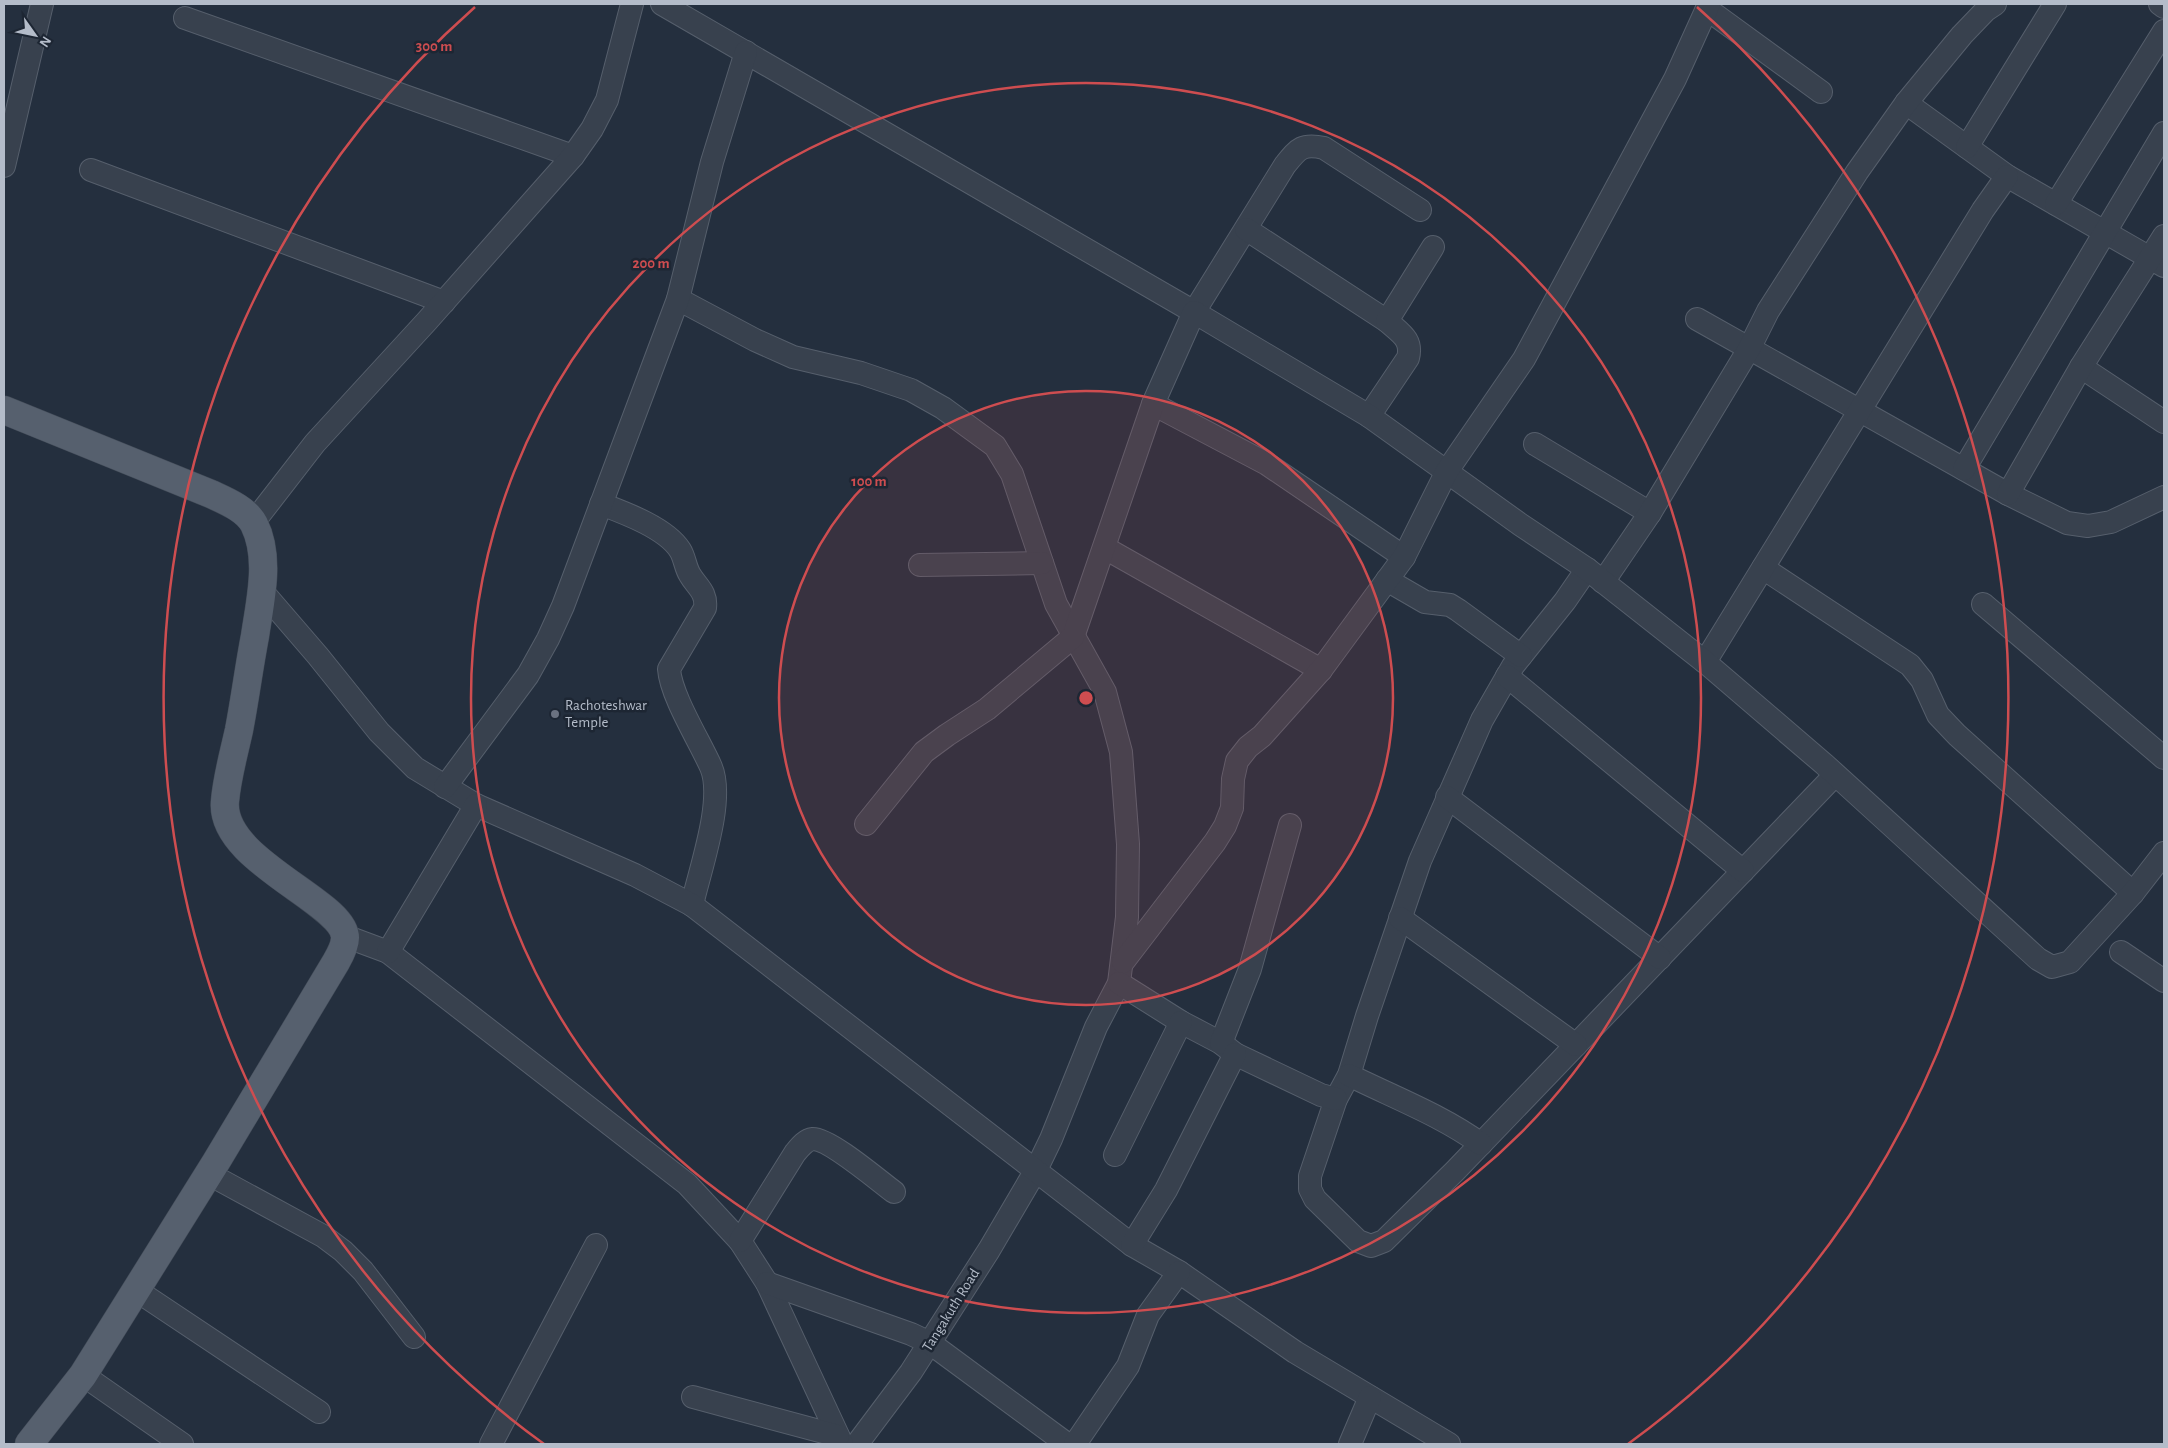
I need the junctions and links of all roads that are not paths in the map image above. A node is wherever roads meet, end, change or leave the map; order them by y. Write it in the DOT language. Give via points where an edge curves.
graph roads {
  1 [pos="42,4"];
  2 [pos="632,4"];
  3 [pos="662,4"];
  4 [pos="1995,4"];
  5 [pos="2055,4"];
  6 [pos="2160,4"];
  7 [pos="1708,6"];
  8 [pos="2164,7"];
  9 [pos="185,18"];
  10 [pos="2164,31"];
  11 [pos="746,52"];
  12 [pos="1822,92"];
  13 [pos="1906,102"];
  14 [pos="2164,133"];
  15 [pos="1967,147"];
  16 [pos="573,156"];
  17 [pos="4,166"];
  18 [pos="91,170"];
  19 [pos="2007,176"];
  20 [pos="2056,204"];
  21 [pos="1420,210"];
  22 [pos="1246,229"];
  23 [pos="2104,231"];
  24 [pos="2164,236"];
  25 [pos="1433,247"];
  26 [pos="2158,262"];
  27 [pos="678,299"];
  28 [pos="444,302"];
  29 [pos="1194,312"];
  30 [pos="1697,319"];
  31 [pos="1387,321"];
  32 [pos="1749,349"];
  33 [pos="2081,366"];
  34 [pos="1153,404"];
  35 [pos="4,410"];
  36 [pos="1860,410"];
  37 [pos="1369,416"];
  38 [pos="2164,422"];
  39 [pos="1535,444"];
  40 [pos="1964,469"];
  41 [pos="1447,471"];
  42 [pos="2008,494"];
  43 [pos="2164,497"];
  44 [pos="601,504"];
  45 [pos="1650,513"];
  46 [pos="254,523"];
  47 [pos="1105,548"];
  48 [pos="1404,557"];
  49 [pos="1042,563"];
  50 [pos="920,564"];
  51 [pos="1763,568"];
  52 [pos="1595,576"];
  53 [pos="1387,580"];
  54 [pos="262,591"];
  55 [pos="1984,604"];
  56 [pos="1073,637"];
  57 [pos="1521,656"];
  58 [pos="1705,662"];
  59 [pos="1321,670"];
  60 [pos="1507,676"];
  61 [pos="2164,758"];
  62 [pos="1835,775"];
  63 [pos="445,787"];
  64 [pos="1447,797"];
  65 [pos="476,805"];
  66 [pos="866,824"];
  67 [pos="1290,825"];
  68 [pos="2164,853"];
  69 [pos="1743,871"];
  70 [pos="2133,893"];
  71 [pos="692,905"];
  72 [pos="1400,918"];
  73 [pos="346,936"];
  74 [pos="388,952"];
  75 [pos="2121,952"];
  76 [pos="1660,958"];
  77 [pos="1121,973"];
  78 [pos="2164,980"];
  79 [pos="1181,1022"];
  80 [pos="1576,1045"];
  81 [pos="1228,1049"];
  82 [pos="1349,1076"];
  83 [pos="1336,1099"];
  84 [pos="1481,1144"];
  85 [pos="1115,1155"];
  86 [pos="1036,1170"];
  87 [pos="209,1174"];
  88 [pos="894,1192"];
  89 [pos="740,1241"];
  90 [pos="596,1244"];
  91 [pos="1132,1245"];
  92 [pos="1179,1272"];
  93 [pos="767,1283"];
  94 [pos="136,1290"];
  95 [pos="414,1337"];
  96 [pos="930,1344"];
  97 [pos="83,1376"];
  98 [pos="693,1397"];
  99 [pos="1370,1397"];
  100 [pos="319,1412"];
  101 [pos="846,1441"];
  102 [pos="29,1444"];
  103 [pos="182,1444"];
  104 [pos="491,1444"];
  105 [pos="1067,1444"];
  106 [pos="1074,1444"];
  107 [pos="1350,1444"];
  108 [pos="1450,1444"];
  1 -- 17 [label="street"];
  2 -- 16 [label="street" via="607,100"];
  3 -- 11 [label="street"];
  4 -- 13 [label="street" via="1962,35"];
  5 -- 15 [label="street"];
  6 -- 8 [label="street"];
  7 -- 12 [label="street"];
  7 -- 41 [label="street" via="1675,79 1524,359"];
  9 -- 16 [label="street"];
  10 -- 20 [label="street"];
  11 -- 27 [label="street" via="712,162"];
  11 -- 29 [label="street"];
  13 -- 15 [label="street"];
  13 -- 32 [label="street" via="1846,188 1768,311"];
  14 -- 23 [label="street"];
  15 -- 19 [label="street"];
  16 -- 28 [label="street"];
  18 -- 28 [label="street"];
  19 -- 20 [label="street"];
  19 -- 36 [label="street"];
  20 -- 23 [label="street"];
  21 -- 22 [label="street" via="1324,148 1310,144 1297,150 1285,165"];
  22 -- 29 [label="street"];
  22 -- 31 [label="street"];
  23 -- 26 [label="street"];
  23 -- 40 [label="street"];
  24 -- 26 [label="street"];
  25 -- 31 [label="street"];
  26 -- 33 [label="street"];
  27 -- 44 [label="street"];
  27 -- 49 [label="street" via="793,357 861,373 911,390 950,413 995,446 1012,474"];
  28 -- 46 [label="street" via="315,443"];
  29 -- 34 [label="street"];
  29 -- 37 [label="street"];
  30 -- 32 [label="street"];
  31 -- 37 [label="street" via="1408,340 1410,350 1408,358"];
  32 -- 36 [label="street"];
  32 -- 45 [label="street"];
  33 -- 38 [label="street"];
  33 -- 42 [label="street"];
  34 -- 47 [label="street"];
  34 -- 48 [label="street" via="1267,464"];
  35 -- 46 [label="main road" via="212,494 235,506"];
  36 -- 40 [label="street"];
  36 -- 51 [label="street"];
  37 -- 41 [label="street"];
  39 -- 45 [label="street"];
  40 -- 42 [label="street"];
  41 -- 48 [label="street"];
  41 -- 52 [label="street"];
  42 -- 43 [label="street" via="2067,523 2088,526 2111,522"];
  44 -- 63 [label="street" via="548,640 511,700"];
  44 -- 71 [label="street" via="638,519 668,537 679,548 687,571 706,599 705,608 669,668 716,787 714,812"];
  45 -- 52 [label="street"];
  46 -- 54 [label="main road" via="262,547"];
  47 -- 56 [label="street"];
  47 -- 59 [label="street"];
  48 -- 53 [label="street"];
  49 -- 50 [label="street"];
  49 -- 56 [label="street" via="1056,604"];
  51 -- 58 [label="street"];
  51 -- 70 [label="street" via="1910,665 1922,680 1938,716"];
  52 -- 57 [label="street" via="1565,601"];
  52 -- 58 [label="street"];
  53 -- 57 [label="street" via="1425,602 1450,605"];
  53 -- 59 [label="street"];
  54 -- 63 [label="street" via="379,732 415,768"];
  54 -- 73 [label="main road" via="224,802 226,818 248,851 327,911"];
  55 -- 61 [label="street"];
  56 -- 66 [label="street" via="987,709 924,752"];
  56 -- 77 [label="street" via="1104,692 1121,752 1128,844 1128,917"];
  57 -- 60 [label="street"];
  58 -- 62 [label="street"];
  59 -- 77 [label="street" via="1237,761 1232,779 1232,808 1225,826"];
  60 -- 64 [label="street" via="1482,720"];
  60 -- 69 [label="street"];
  62 -- 69 [label="street"];
  62 -- 70 [label="street" via="2038,959 2052,967 2070,962"];
  63 -- 65 [label="street"];
  64 -- 72 [label="street"];
  64 -- 76 [label="street"];
  65 -- 71 [label="street" via="635,874"];
  65 -- 74 [label="street"];
  67 -- 81 [label="street"];
  68 -- 70 [label="street"];
  69 -- 76 [label="street"];
  71 -- 86 [label="street"];
  72 -- 80 [label="street"];
  72 -- 82 [label="street"];
  73 -- 74 [label="street"];
  73 -- 87 [label="main road" via="336,962"];
  74 -- 89 [label="street" via="687,1184"];
  75 -- 78 [label="street"];
  76 -- 80 [label="street"];
  77 -- 79 [label="street"];
  77 -- 86 [label="street, Tangakuth Road"];
  79 -- 81 [label="street"];
  79 -- 85 [label="street"];
  80 -- 84 [label="street"];
  81 -- 83 [label="street" via="1320,1095"];
  81 -- 91 [label="street" via="1166,1190"];
  82 -- 83 [label="street"];
  82 -- 84 [label="street" via="1433,1116"];
  83 -- 84 [label="street" via="1310,1176 1310,1189 1358,1241 1371,1246 1384,1242"];
  86 -- 91 [label="street"];
  86 -- 96 [label="street, Tangakuth Road"];
  87 -- 94 [label="main road"];
  87 -- 95 [label="street" via="323,1236 343,1251 363,1271"];
  88 -- 89 [label="street" via="824,1142 814,1139 804,1142"];
  89 -- 93 [label="street"];
  90 -- 104 [label="street"];
  91 -- 92 [label="street"];
  92 -- 99 [label="street" via="1296,1352"];
  92 -- 106 [label="street" via="1148,1315 1128,1366"];
  93 -- 96 [label="street" via="911,1334"];
  93 -- 101 [label="street"];
  94 -- 97 [label="main road"];
  94 -- 100 [label="street"];
  96 -- 101 [label="street, Tangakuth Road" via="911,1372"];
  96 -- 105 [label="street"];
  97 -- 102 [label="main road"];
  97 -- 103 [label="street"];
  98 -- 101 [label="street"];
  99 -- 107 [label="street"];
  99 -- 108 [label="street"];
}
